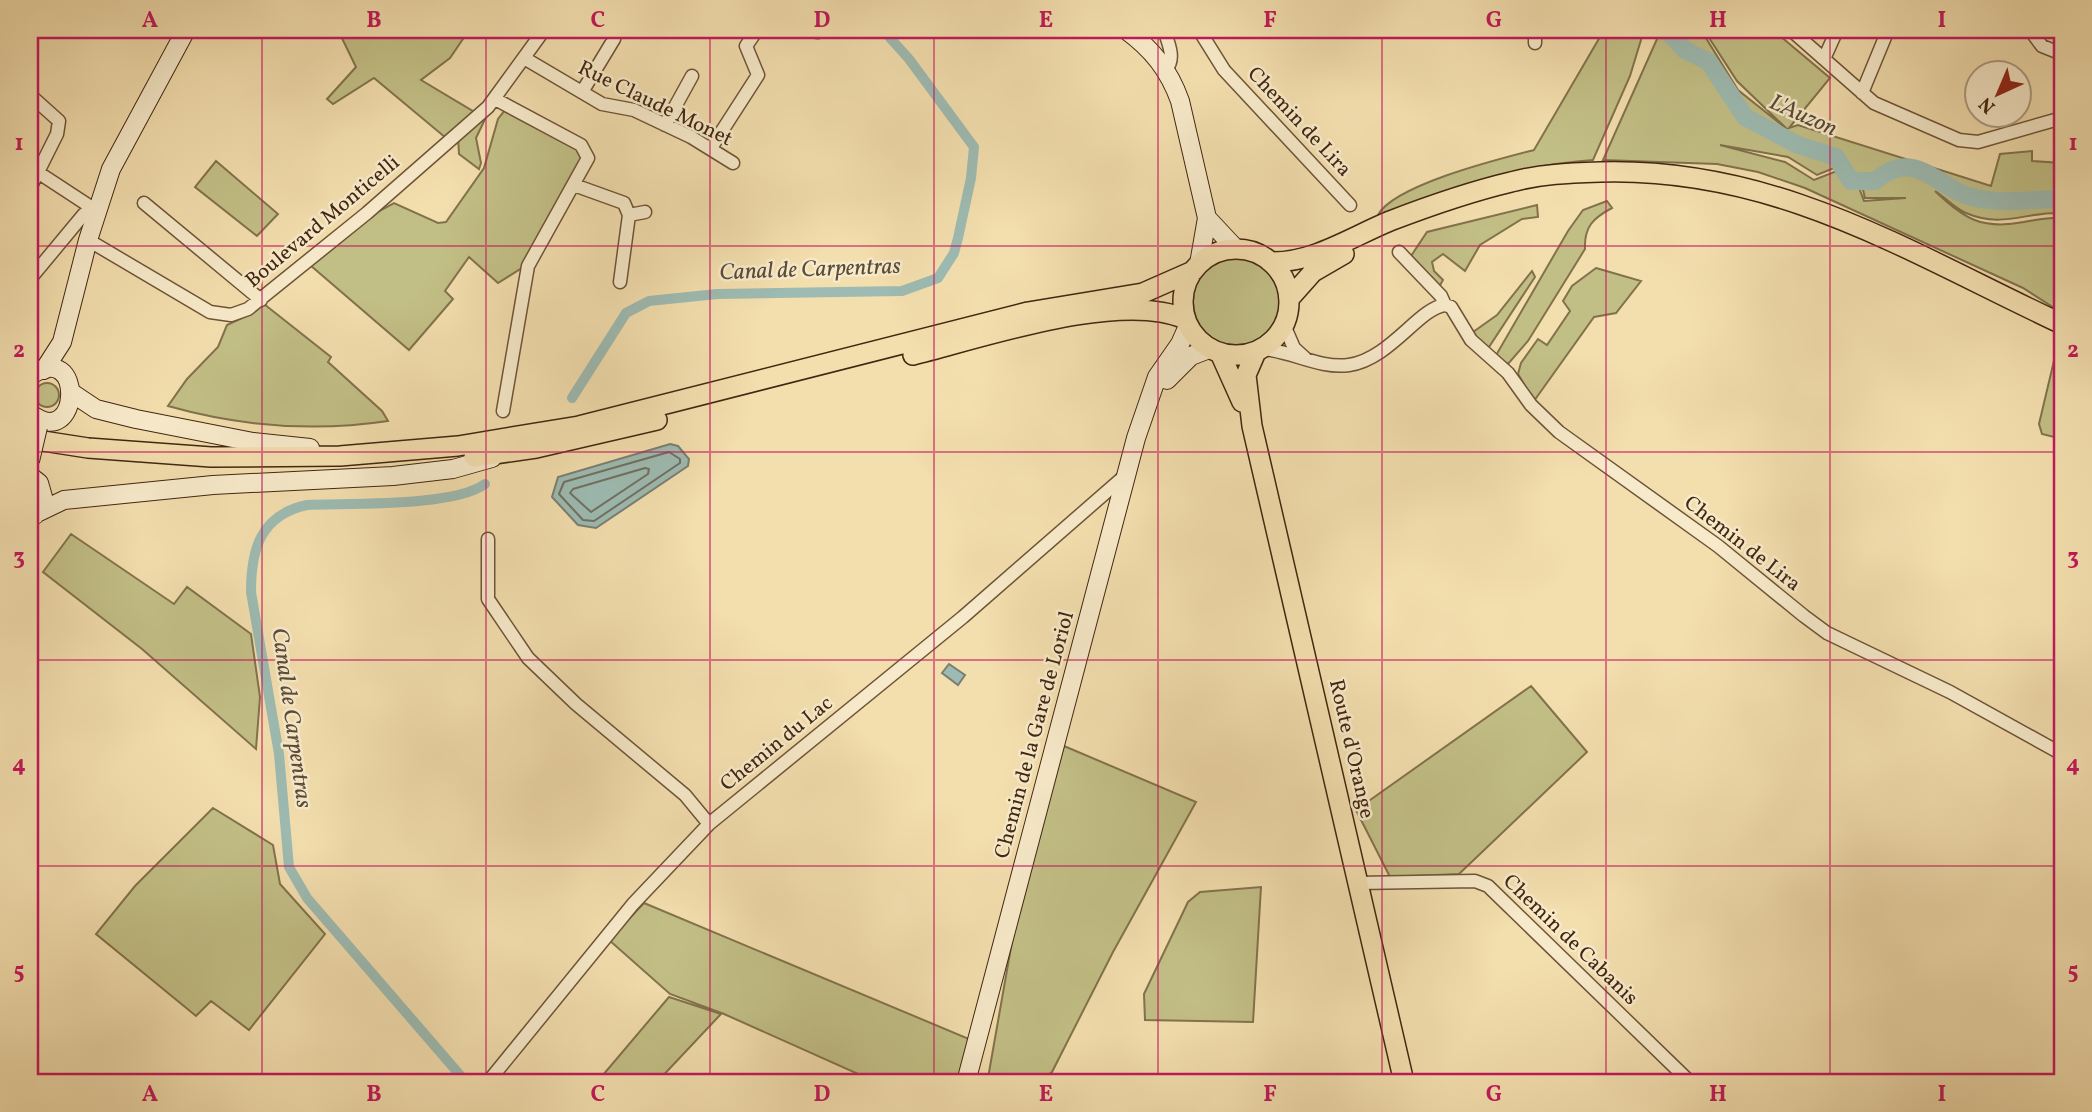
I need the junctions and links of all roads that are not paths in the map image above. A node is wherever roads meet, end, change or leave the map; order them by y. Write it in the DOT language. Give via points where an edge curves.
graph roads {
  1 [pos="186,30"];
  2 [pos="544,30"];
  3 [pos="608,30"];
  4 [pos="757,30"];
  5 [pos="1126,30"];
  6 [pos="1164,30"];
  7 [pos="1199,30"];
  8 [pos="1791,30"];
  9 [pos="1837,30"];
  10 [pos="1888,30"];
  11 [pos="2030,30"];
  12 [pos="2062,54"];
  13 [pos="523,58"];
  14 [pos="1824,59"];
  15 [pos="1166,69"];
  16 [pos="692,76"];
  17 [pos="582,92"];
  18 [pos="1862,93"];
  19 [pos="30,95"];
  20 [pos="495,99"];
  21 [pos="2062,118"];
  22 [pos="665,125"];
  23 [pos="710,148"];
  24 [pos="733,163"];
  25 [pos="39,173"];
  26 [pos="574,185"];
  27 [pos="30,188"];
  28 [pos="144,203"];
  29 [pos="1350,205"];
  30 [pos="97,211"];
  31 [pos="645,212"];
  32 [pos="629,215"];
  33 [pos="1207,218"];
  34 [pos="88,240"];
  35 [pos="1236,249"];
  36 [pos="1399,252"];
  37 [pos="1271,262"];
  38 [pos="1191,270"];
  39 [pos="30,279"];
  40 [pos="620,282"];
  41 [pos="1289,299"];
  42 [pos="261,300"];
  43 [pos="1445,305"];
  44 [pos="1186,323"];
  45 [pos="2062,324"];
  46 [pos="1284,325"];
  47 [pos="2062,337"];
  48 [pos="62,342"];
  49 [pos="1214,351"];
  50 [pos="1259,351"];
  51 [pos="1305,358"];
  52 [pos="37,373"];
  53 [pos="64,376"];
  54 [pos="72,393"];
  55 [pos="1150,401"];
  56 [pos="503,411"];
  57 [pos="34,425"];
  58 [pos="1252,426"];
  59 [pos="408,451"];
  60 [pos="510,452"];
  61 [pos="30,453"];
  62 [pos="30,461"];
  63 [pos="1128,473"];
  64 [pos="30,476"];
  65 [pos="34,515"];
  66 [pos="488,539"];
  67 [pos="2062,754"];
  68 [pos="709,824"];
  69 [pos="1358,883"];
  70 [pos="488,1082"];
  71 [pos="966,1082"];
  72 [pos="1404,1082"];
  73 [pos="1690,1082"];
  1 -- 30 [label="main road" via="119,150"];
  2 -- 13 [label="street, Boulevard Monticelli"];
  3 -- 17 [label="street" via="614,39"];
  4 -- 23 [label="street" via="746,46 758,75"];
  5 -- 15 [label="main road"];
  6 -- 15 [label="street" via="1171,54"];
  7 -- 29 [label="street, Chemin de Lira" via="1224,70"];
  8 -- 14 [label="street"];
  9 -- 14 [label="street"];
  10 -- 18 [label="street"];
  11 -- 12 [label="street" via="2042,46"];
  13 -- 17 [label="street, Rue Claude Monet"];
  13 -- 20 [label="street, Boulevard Monticelli"];
  14 -- 18 [label="street"];
  15 -- 33 [label="main road" via="1180,101"];
  16 -- 22 [label="street"];
  17 -- 22 [label="street, Rue Claude Monet" via="602,104 634,110"];
  18 -- 21 [label="street" via="1891,113 1970,142"];
  19 -- 25 [label="street" via="59,121"];
  20 -- 26 [label="street" via="581,145 588,158"];
  20 -- 42 [label="street, Boulevard Monticelli"];
  22 -- 23 [label="street, Rue Claude Monet"];
  23 -- 24 [label="street, Rue Claude Monet"];
  25 -- 27 [label="street"];
  25 -- 30 [label="street"];
  26 -- 32 [label="street" via="624,203"];
  26 -- 56 [label="street" via="528,266"];
  28 -- 42 [label="street"];
  30 -- 34 [label="main road"];
  30 -- 39 [label="street" via="84,214"];
  31 -- 32 [label="street"];
  32 -- 40 [label="street"];
  33 -- 35 [label="main road"];
  33 -- 38 [label="main road"];
  34 -- 42 [label="street, Boulevard Monticelli" via="221,316 248,309"];
  34 -- 48 [label="main road"];
  35 -- 37 [label="main road"];
  35 -- 38 [label="main road" via="1223,250"];
  36 -- 43 [label="street, Chemin de Lira"];
  37 -- 41 [label="main road" via="1284,278"];
  37 -- 45 [label="main road" via="1312,255 1413,213 1514,181 1552,174 1637,171 1725,181 1809,206"];
  38 -- 44 [label="main road" via="1184,289"];
  38 -- 59 [label="main road" via="1143,293 1028,312 579,426"];
  41 -- 46 [label="main road"];
  41 -- 47 [label="main road" via="1324,265 1441,214 1494,197 1556,185 1633,183 1725,194 1769,205 1879,249"];
  43 -- 51 [label="street" via="1434,308 1389,346 1361,362 1331,366"];
  43 -- 67 [label="street, Chemin de Lira" via="1457,313 1481,351 1508,373 1531,405 1559,432 1718,546 1804,617"];
  44 -- 49 [label="main road"];
  44 -- 55 [label="main road, Chemin de la Gare de Loriol" via="1180,344 1157,377"];
  44 -- 60 [label="main road" via="1167,313 1132,311 1054,320 605,433"];
  46 -- 50 [label="main road"];
  46 -- 51 [label="street" via="1294,348"];
  48 -- 52 [label="main road"];
  48 -- 53 [label="main road"];
  49 -- 50 [label="main road" via="1244,355"];
  49 -- 55 [label="main road, Chemin de la Gare de Loriol" via="1184,362"];
  49 -- 58 [label="main road, Route d'Orange"];
  50 -- 51 [label="street"];
  50 -- 58 [label="main road, Route d'Orange" via="1246,375"];
  52 -- 53 [label="main road"];
  53 -- 54 [label="main road"];
  54 -- 57 [label="main road" via="66,412"];
  54 -- 59 [label="main road" via="96,409 253,442"];
  55 -- 63 [label="main road, Chemin de la Gare de Loriol"];
  57 -- 59 [label="main road" via="88,448 211,457"];
  57 -- 62 [label="main road, bridge"];
  58 -- 69 [label="main road, Route d'Orange"];
  60 -- 61 [label="main road" via="384,466 271,470 155,466"];
  60 -- 65 [label="main road" via="453,469 393,476 213,485 64,500"];
  63 -- 68 [label="street, Chemin du Lac" via="964,617"];
  63 -- 71 [label="main road, Chemin de la Gare de Loriol"];
  64 -- 65 [label="main road" via="42,490"];
  66 -- 68 [label="street" via="488,600 528,658 576,705 685,795"];
  68 -- 70 [label="street, Chemin du Lac" via="633,904"];
  69 -- 72 [label="main road, Route d'Orange"];
  69 -- 73 [label="street, Chemin de Cabanis" via="1475,881 1488,886"];
}
